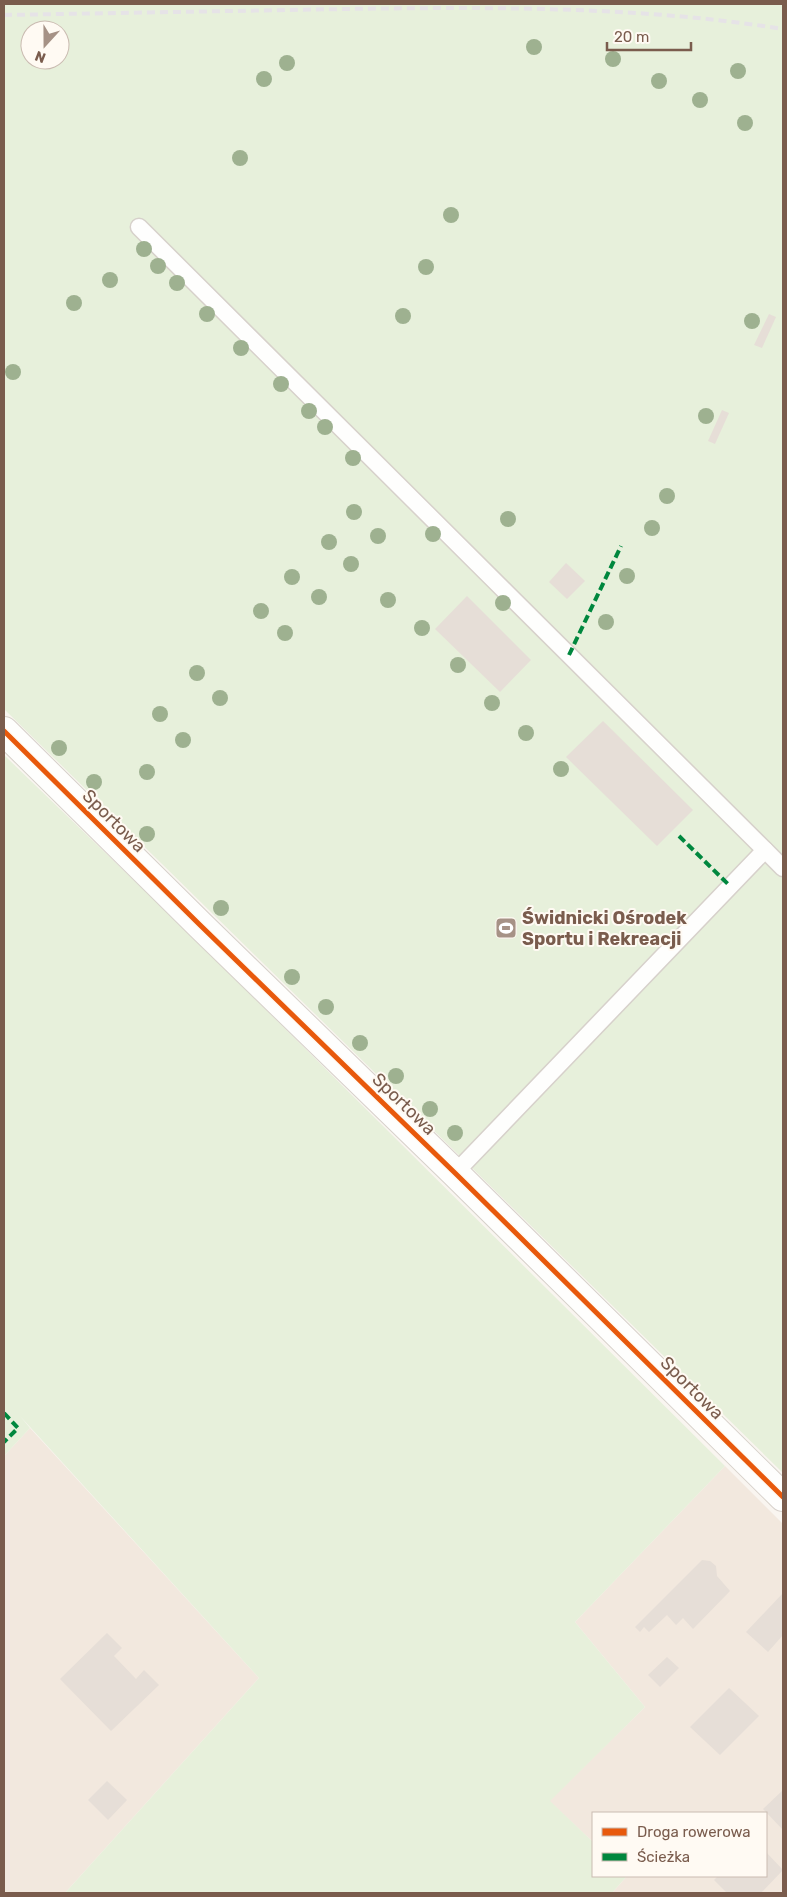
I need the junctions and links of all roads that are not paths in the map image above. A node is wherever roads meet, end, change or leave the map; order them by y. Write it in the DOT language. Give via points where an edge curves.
graph roads {
  1 [pos="139,227"];
  2 [pos="4,731"];
  3 [pos="765,850"];
  4 [pos="783,868"];
  5 [pos="455,1172"];
  6 [pos="783,1498"];
  1 -- 3 [label="lane"];
  2 -- 5 [label="street, Sportowa"];
  3 -- 4 [label="lane"];
  3 -- 5 [label="lane"];
  5 -- 6 [label="street, Sportowa"];
}
